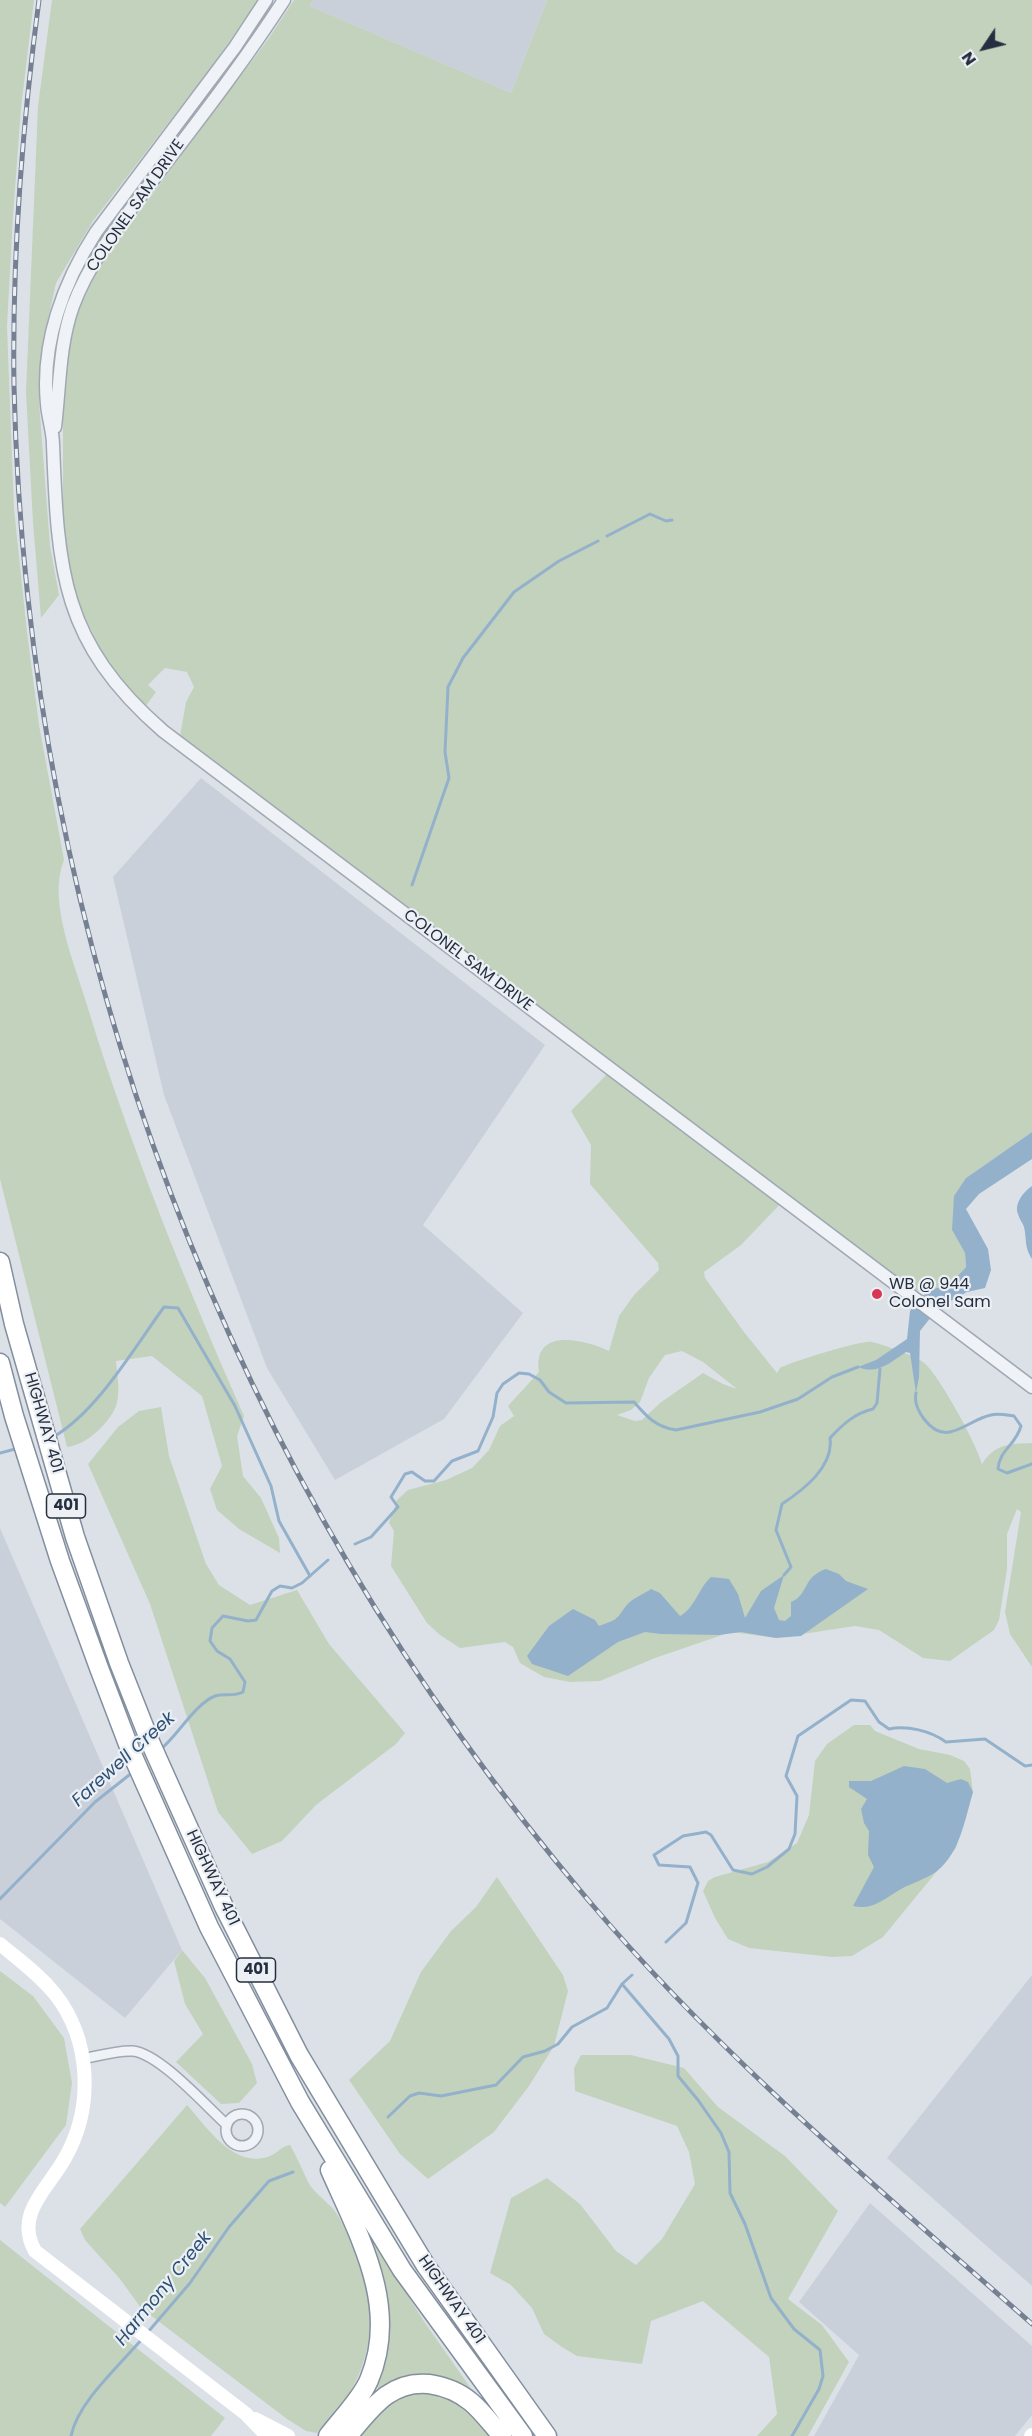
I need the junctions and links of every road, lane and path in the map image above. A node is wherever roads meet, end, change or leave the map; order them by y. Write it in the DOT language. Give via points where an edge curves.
graph roads {
  1 [pos="266,0"];
  2 [pos="284,0"];
  3 [pos="53,440"];
  4 [pos="0,1262"];
  5 [pos="0,1363"];
  6 [pos="1032,1387"];
  7 [pos="0,1944"];
  8 [pos="83,2059"];
  9 [pos="300,2102"];
  10 [pos="227,2125"];
  11 [pos="246,2414"];
  12 [pos="267,2436"];
  13 [pos="288,2436"];
  14 [pos="328,2436"];
  15 [pos="348,2436"];
  16 [pos="502,2436"];
  17 [pos="524,2436"];
  18 [pos="547,2436"];
  1 -- 3 [label="street, COLONEL SAM DRIVE" via="236,47 96,232 71,274 61,297 48,361 47,405"];
  2 -- 3 [label="street, COLONEL SAM DRIVE" via="111,236 82,284 61,354"];
  3 -- 6 [label="street, COLONEL SAM DRIVE" via="59,553 70,599 102,665 132,702 163,730"];
  4 -- 18 [label="highway, HIGHWAY 401 / 401" via="75,1537 151,1744 224,1907 299,2055 426,2266"];
  5 -- 9 [label="highway, HIGHWAY 401 / 401" via="60,1561 131,1752 209,1927"];
  7 -- 8 [label="main road" via="55,1994 73,2024"];
  8 -- 10 [label="street" via="132,2051 148,2055"];
  8 -- 11 [label="main road" via="85,2095 80,2124 66,2157 33,2209 28,2239 35,2251"];
  9 -- 14 [label="highway" via="369,2259 380,2308 377,2354 368,2382"];
  9 -- 17 [label="highway, HIGHWAY 401 / 401" via="402,2270"];
  11 -- 12 [label="main road"];
  11 -- 13 [label="main road"];
  15 -- 16 [label="highway" via="392,2390 414,2382 442,2385 470,2401"];
}
